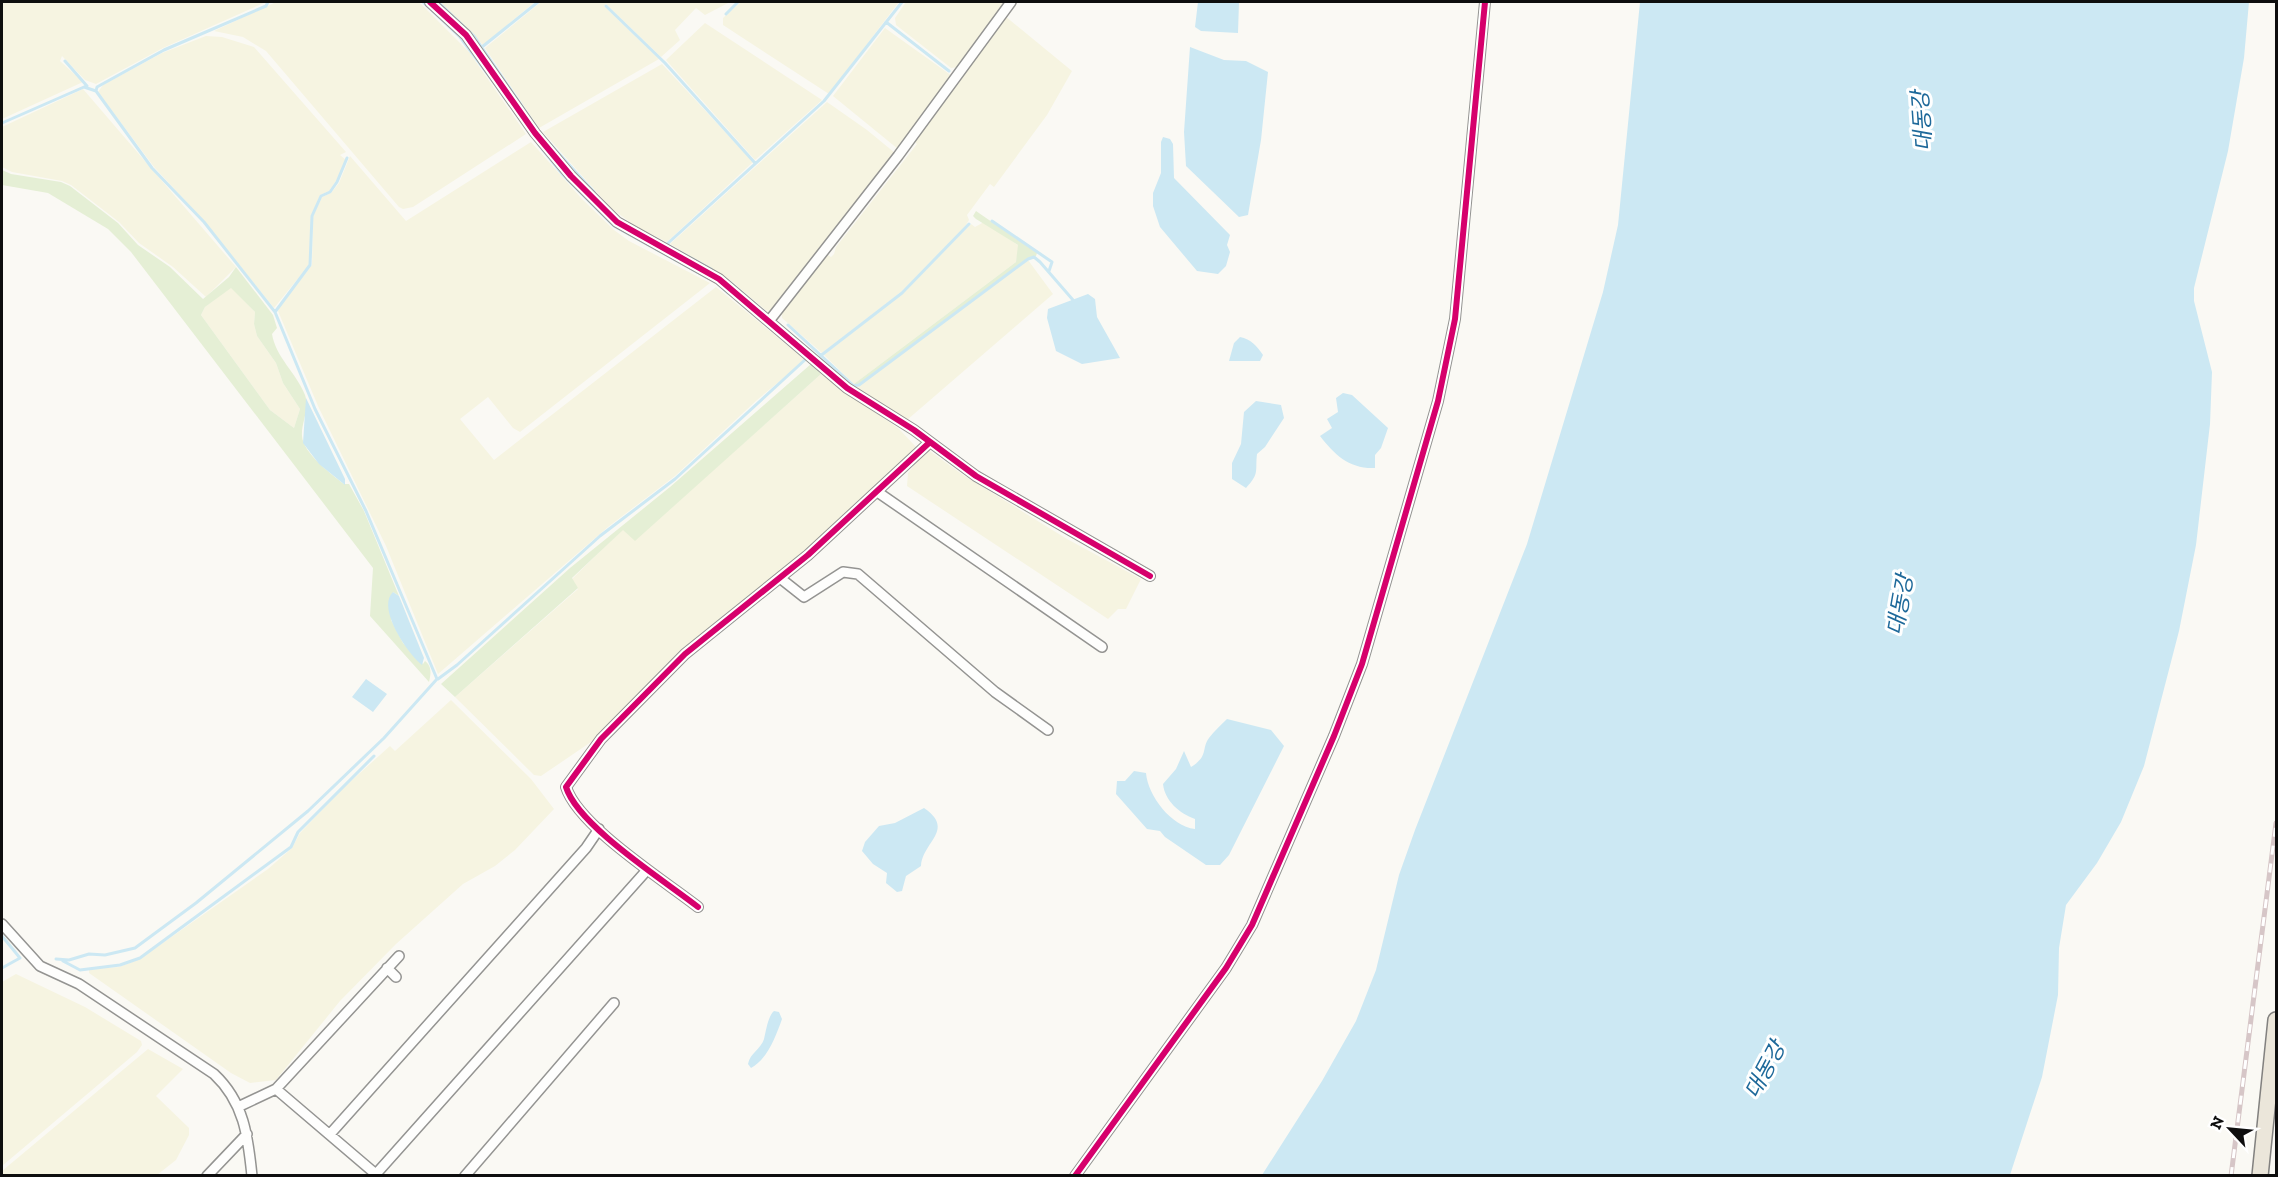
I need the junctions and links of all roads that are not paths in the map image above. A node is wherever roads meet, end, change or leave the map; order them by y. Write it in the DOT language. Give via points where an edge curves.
graph roads {
  1 [pos="430,2"];
  2 [pos="1011,2"];
  3 [pos="1485,2"];
  4 [pos="769,321"];
  5 [pos="930,442"];
  6 [pos="879,493"];
  7 [pos="1150,576"];
  8 [pos="780,578"];
  9 [pos="1102,647"];
  10 [pos="1048,730"];
  11 [pos="599,829"];
  12 [pos="647,870"];
  13 [pos="698,908"];
  14 [pos="2,924"];
  15 [pos="399,956"];
  16 [pos="387,968"];
  17 [pos="396,977"];
  18 [pos="614,1003"];
  19 [pos="2276,1028"];
  20 [pos="276,1089"];
  21 [pos="240,1106"];
  22 [pos="331,1133"];
  23 [pos="247,1134"];
  24 [pos="377,1175"];
  25 [pos="207,1176"];
  26 [pos="252,1176"];
  27 [pos="465,1176"];
  28 [pos="1075,1176"];
  29 [pos="2260,1176"];
  1 -- 4 [label="street" via="466,35 535,133 602,208 629,230 719,279"];
  2 -- 4 [label="street" via="898,156"];
  3 -- 28 [label="street" via="1455,319 1438,401 1362,664 1252,925 1226,968"];
  4 -- 5 [label="street" via="848,388"];
  5 -- 6 [label="street"];
  5 -- 7 [label="street" via="1023,505"];
  6 -- 8 [label="street"];
  6 -- 9 [label="street"];
  8 -- 10 [label="street" via="804,597 843,572 858,574 995,692"];
  8 -- 11 [label="street" via="685,654 601,740 572,777 566,787 569,797"];
  11 -- 12 [label="street"];
  11 -- 22 [label="street"];
  12 -- 13 [label="street"];
  12 -- 24 [label="street"];
  14 -- 21 [label="street" via="40,966 79,984 214,1074"];
  15 -- 16 [label="street"];
  16 -- 17 [label="street"];
  16 -- 20 [label="street"];
  18 -- 27 [label="street"];
  19 -- 29 [label="main road"];
  20 -- 21 [label="street"];
  20 -- 22 [label="street"];
  21 -- 23 [label="street"];
  22 -- 24 [label="street"];
  23 -- 25 [label="street"];
  23 -- 26 [label="street"];
}
